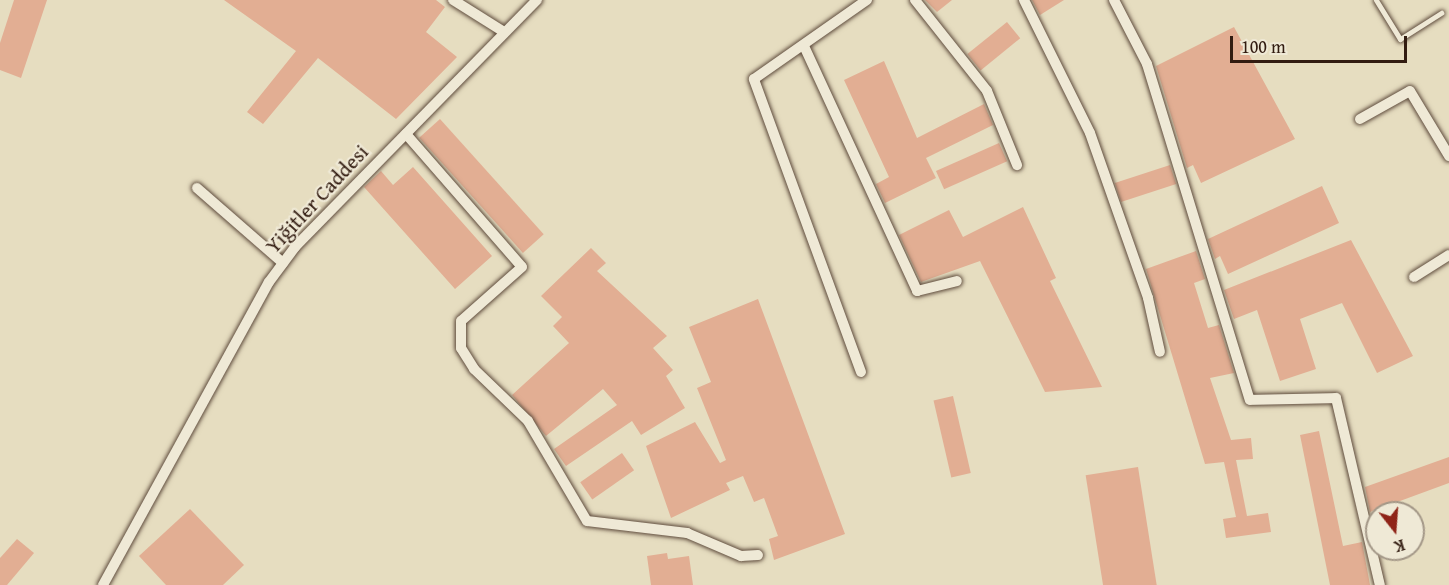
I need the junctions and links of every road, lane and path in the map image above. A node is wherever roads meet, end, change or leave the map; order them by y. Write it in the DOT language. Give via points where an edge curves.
graph roads {
  1 [pos="453,0"];
  2 [pos="537,0"];
  3 [pos="867,0"];
  4 [pos="915,0"];
  5 [pos="1024,0"];
  6 [pos="1114,0"];
  7 [pos="1376,0"];
  8 [pos="1441,13"];
  9 [pos="504,32"];
  10 [pos="804,46"];
  11 [pos="1360,119"];
  12 [pos="406,134"];
  13 [pos="1449,156"];
  14 [pos="1017,165"];
  15 [pos="197,188"];
  16 [pos="1449,255"];
  17 [pos="283,263"];
  18 [pos="1414,277"];
  19 [pos="957,281"];
  20 [pos="1160,352"];
  21 [pos="861,372"];
  22 [pos="758,555"];
  23 [pos="103,585"];
  24 [pos="1380,585"];
  1 -- 9 [label="street"];
  2 -- 9 [label="street, Yiğitler Caddesi"];
  3 -- 10 [label="street"];
  4 -- 14 [label="street" via="987,92"];
  5 -- 20 [label="street" via="1090,133 1148,298"];
  6 -- 24 [label="street" via="1147,64 1250,400 1336,398"];
  7 -- 8 [label="lane" via="1400,39"];
  9 -- 12 [label="street, Yiğitler Caddesi"];
  10 -- 19 [label="street" via="917,291"];
  10 -- 21 [label="street" via="754,79"];
  11 -- 13 [label="street" via="1410,91"];
  12 -- 17 [label="street, Yiğitler Caddesi"];
  12 -- 22 [label="street" via="522,267 460,321 461,348 474,369 528,421 587,521 687,533 741,556"];
  15 -- 17 [label="street"];
  16 -- 18 [label="street"];
  17 -- 23 [label="street, Yiğitler Caddesi"];
}
